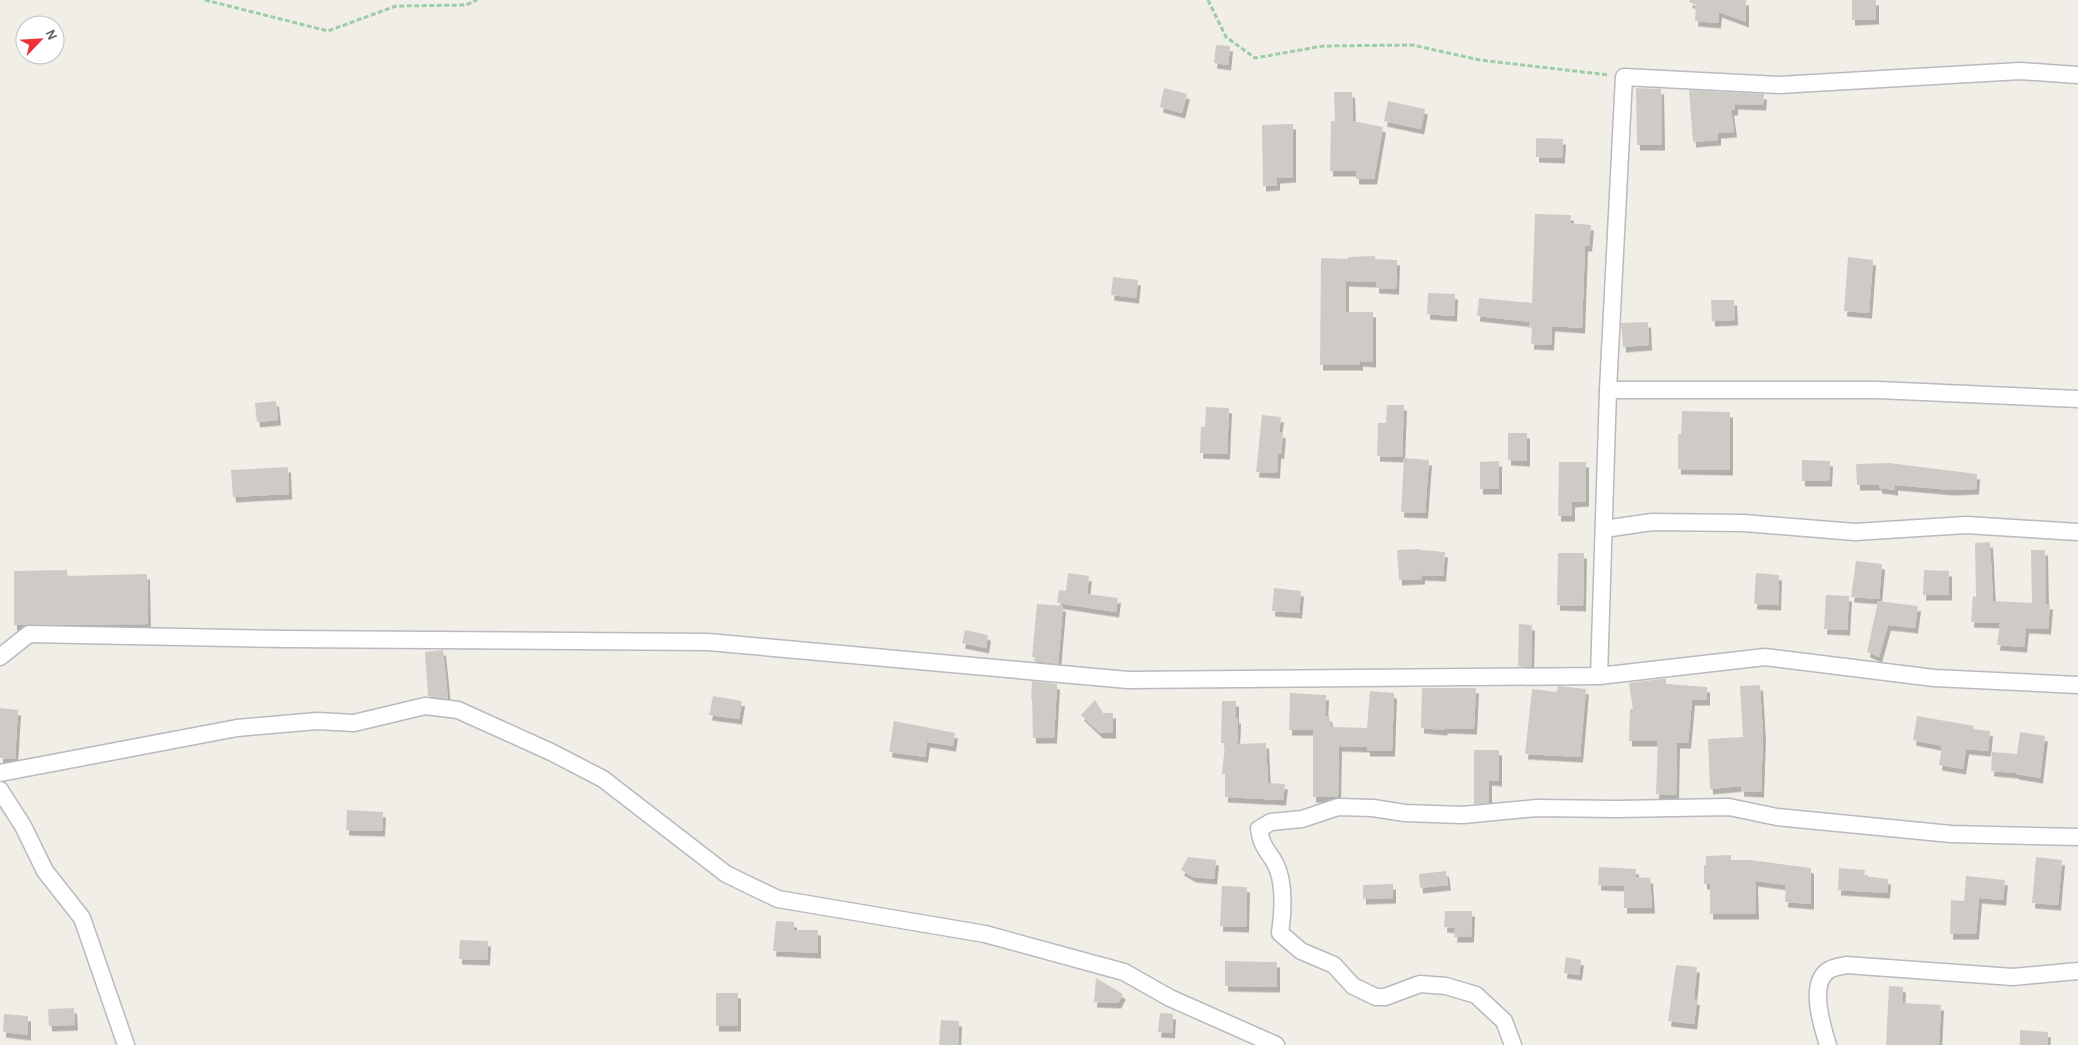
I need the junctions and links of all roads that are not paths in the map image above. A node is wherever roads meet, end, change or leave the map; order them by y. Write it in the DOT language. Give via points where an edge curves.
graph roads {
  1 [pos="2078,76"];
  2 [pos="1608,390"];
  3 [pos="2078,400"];
  4 [pos="1604,528"];
  5 [pos="2078,532"];
  6 [pos="0,657"];
  7 [pos="1599,676"];
  8 [pos="2078,685"];
  9 [pos="0,773"];
  10 [pos="0,790"];
  11 [pos="2078,837"];
  12 [pos="2078,971"];
  13 [pos="126,1045"];
  14 [pos="1276,1045"];
  15 [pos="1513,1045"];
  16 [pos="1828,1045"];
  1 -- 2 [label="street" via="2020,71 1779,85 1624,77"];
  2 -- 3 [label="street" via="1878,390"];
  2 -- 4 [label="street"];
  4 -- 5 [label="street" via="1652,522 1735,522 1855,532 1966,525"];
  4 -- 7 [label="street"];
  6 -- 7 [label="street" via="29,634 284,640 708,642 1128,680"];
  7 -- 8 [label="street" via="1765,657 1934,678"];
  9 -- 14 [label="street" via="237,728 317,721 354,723 425,706 458,710 603,779 726,874 778,899 985,934 1124,972 1170,998"];
  10 -- 13 [label="street" via="23,826 44,871 82,918"];
  11 -- 15 [label="street" via="1951,834 1777,817 1729,807 1537,808 1463,815 1338,807 1302,820 1271,822 1259,828 1262,844 1276,865 1282,893 1280,933 1301,951 1334,965 1353,986 1376,997 1385,997 1420,984 1446,986 1476,995 1504,1021"];
  12 -- 16 [label="street" via="2013,977 1846,965 1830,969 1822,977 1817,993"];
}
